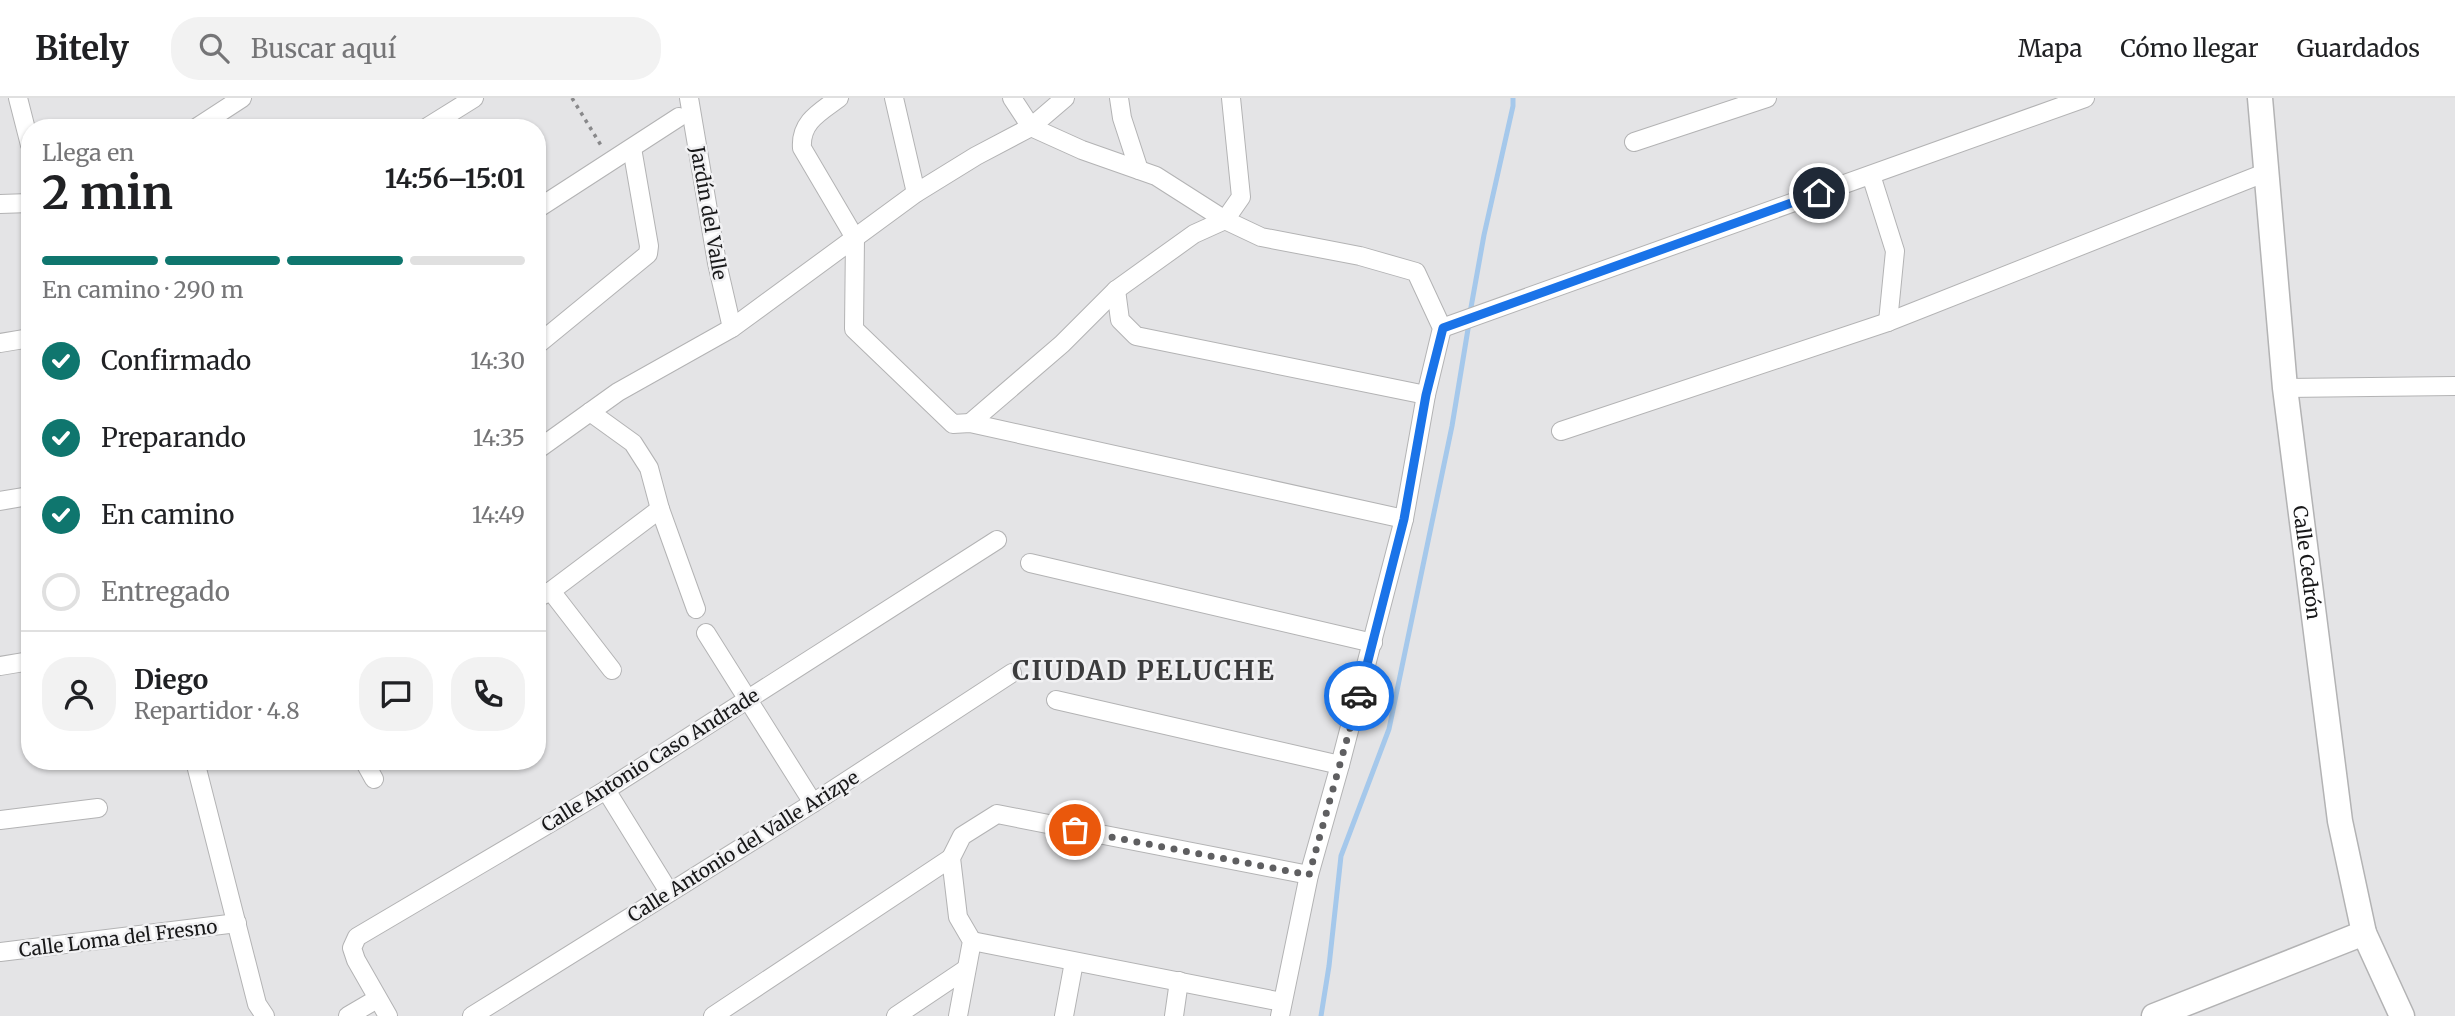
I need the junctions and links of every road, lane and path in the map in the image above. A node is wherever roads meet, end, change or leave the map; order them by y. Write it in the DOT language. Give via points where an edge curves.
graph roads {
  1 [pos="18,98"];
  2 [pos="242,98"];
  3 [pos="474,98"];
  4 [pos="572,98"];
  5 [pos="688,98"];
  6 [pos="839,98"];
  7 [pos="894,98"];
  8 [pos="1012,98"];
  9 [pos="1065,98"];
  10 [pos="1119,98"];
  11 [pos="1231,98"];
  12 [pos="1767,98"];
  13 [pos="2085,98"];
  14 [pos="2260,98"];
  15 [pos="679,117"];
  16 [pos="23,119"];
  17 [pos="210,119"];
  18 [pos="440,119"];
  19 [pos="1031,127"];
  20 [pos="1634,142"];
  21 [pos="632,148"];
  22 [pos="611,161"];
  23 [pos="1139,170"];
  24 [pos="2267,172"];
  25 [pos="1871,175"];
  26 [pos="916,194"];
  27 [pos="21,203"];
  28 [pos="546,203"];
  29 [pos="0,204"];
  30 [pos="1225,220"];
  31 [pos="855,238"];
  32 [pos="1116,290"];
  33 [pos="1888,322"];
  34 [pos="1450,325"];
  35 [pos="732,328"];
  36 [pos="546,338"];
  37 [pos="21,339"];
  38 [pos="0,342"];
  39 [pos="2455,387"];
  40 [pos="2285,388"];
  41 [pos="1426,395"];
  42 [pos="590,412"];
  43 [pos="970,424"];
  44 [pos="1561,431"];
  45 [pos="546,444"];
  46 [pos="21,497"];
  47 [pos="0,501"];
  48 [pos="660,509"];
  49 [pos="1404,519"];
  50 [pos="997,540"];
  51 [pos="1030,563"];
  52 [pos="546,594"];
  53 [pos="546,597"];
  54 [pos="695,609"];
  55 [pos="706,633"];
  56 [pos="1373,643"];
  57 [pos="21,662"];
  58 [pos="0,666"];
  59 [pos="612,670"];
  60 [pos="1012,673"];
  61 [pos="748,699"];
  62 [pos="1056,700"];
  63 [pos="1340,765"];
  64 [pos="197,770"];
  65 [pos="369,770"];
  66 [pos="374,779"];
  67 [pos="606,790"];
  68 [pos="813,803"];
  69 [pos="98,808"];
  70 [pos="0,820"];
  71 [pos="951,858"];
  72 [pos="1309,875"];
  73 [pos="669,892"];
  74 [pos="237,923"];
  75 [pos="2364,933"];
  76 [pos="972,941"];
  77 [pos="0,952"];
  78 [pos="1074,962"];
  79 [pos="966,969"];
  80 [pos="1179,981"];
  81 [pos="377,999"];
  82 [pos="1281,1009"];
  83 [pos="723,1013"];
  84 [pos="265,1016"];
  85 [pos="348,1016"];
  86 [pos="388,1016"];
  87 [pos="472,1016"];
  88 [pos="896,1016"];
  89 [pos="958,1016"];
  90 [pos="1064,1016"];
  91 [pos="1174,1016"];
  92 [pos="2154,1016"];
  93 [pos="2402,1016"];
  1 -- 16 [label="street"];
  2 -- 17 [label="street"];
  3 -- 18 [label="street"];
  4 -- 22 [label="path"];
  5 -- 35 [label="street, Jardín del Valle"];
  6 -- 31 [label="street" via="811,119 801,135 802,148"];
  7 -- 26 [label="street"];
  8 -- 19 [label="street"];
  9 -- 19 [label="street"];
  10 -- 23 [label="street"];
  11 -- 30 [label="street" via="1241,197"];
  12 -- 20 [label="street"];
  13 -- 25 [label="street"];
  14 -- 24 [label="street, Calle Cedrón"];
  15 -- 21 [label="street"];
  19 -- 23 [label="street"];
  19 -- 26 [label="street"];
  21 -- 22 [label="street"];
  21 -- 36 [label="street" via="648,254"];
  22 -- 28 [label="street"];
  23 -- 30 [label="street"];
  24 -- 33 [label="street"];
  24 -- 40 [label="street, Calle Cedrón"];
  25 -- 33 [label="street" via="1895,251"];
  25 -- 34 [label="street"];
  26 -- 31 [label="street"];
  27 -- 29 [label="street"];
  30 -- 32 [label="street" via="1194,234"];
  30 -- 34 [label="street" via="1261,237 1416,272"];
  31 -- 35 [label="street"];
  31 -- 43 [label="street" via="854,329 953,424"];
  32 -- 41 [label="street" via="1120,320 1136,336"];
  32 -- 43 [label="street"];
  33 -- 44 [label="street"];
  34 -- 41 [label="street"];
  35 -- 42 [label="street"];
  37 -- 38 [label="street"];
  39 -- 40 [label="street"];
  40 -- 75 [label="street, Calle Cedrón" via="2340,821"];
  41 -- 49 [label="street"];
  42 -- 45 [label="street"];
  42 -- 48 [label="street" via="633,443 649,468"];
  43 -- 49 [label="street"];
  46 -- 47 [label="street"];
  48 -- 52 [label="street"];
  48 -- 54 [label="street"];
  49 -- 56 [label="street"];
  50 -- 61 [label="street, Calle Antonio Caso Andrade"];
  51 -- 56 [label="street"];
  53 -- 59 [label="street"];
  55 -- 61 [label="street"];
  56 -- 63 [label="street"];
  57 -- 58 [label="street"];
  60 -- 68 [label="street, Calle Antonio del Valle Arizpe"];
  61 -- 67 [label="street, Calle Antonio Caso Andrade"];
  61 -- 68 [label="street"];
  62 -- 63 [label="street"];
  63 -- 72 [label="street"];
  64 -- 74 [label="street"];
  65 -- 66 [label="street"];
  67 -- 73 [label="street"];
  67 -- 81 [label="street, Calle Antonio Caso Andrade" via="357,937 352,948"];
  68 -- 73 [label="street, Calle Antonio del Valle Arizpe"];
  69 -- 70 [label="street"];
  71 -- 72 [label="street" via="962,836 997,814"];
  71 -- 76 [label="street" via="958,917"];
  71 -- 83 [label="street"];
  72 -- 82 [label="street"];
  73 -- 87 [label="street, Calle Antonio del Valle Arizpe"];
  74 -- 77 [label="street, Calle Loma del Fresno"];
  74 -- 84 [label="street" via="257,1004"];
  75 -- 92 [label="street"];
  75 -- 93 [label="street, Calle Cedrón"];
  76 -- 78 [label="street"];
  76 -- 79 [label="street"];
  78 -- 80 [label="street"];
  78 -- 90 [label="street"];
  79 -- 88 [label="street"];
  79 -- 89 [label="street"];
  80 -- 82 [label="street"];
  80 -- 91 [label="street"];
  81 -- 85 [label="street"];
  81 -- 86 [label="street"];
}
